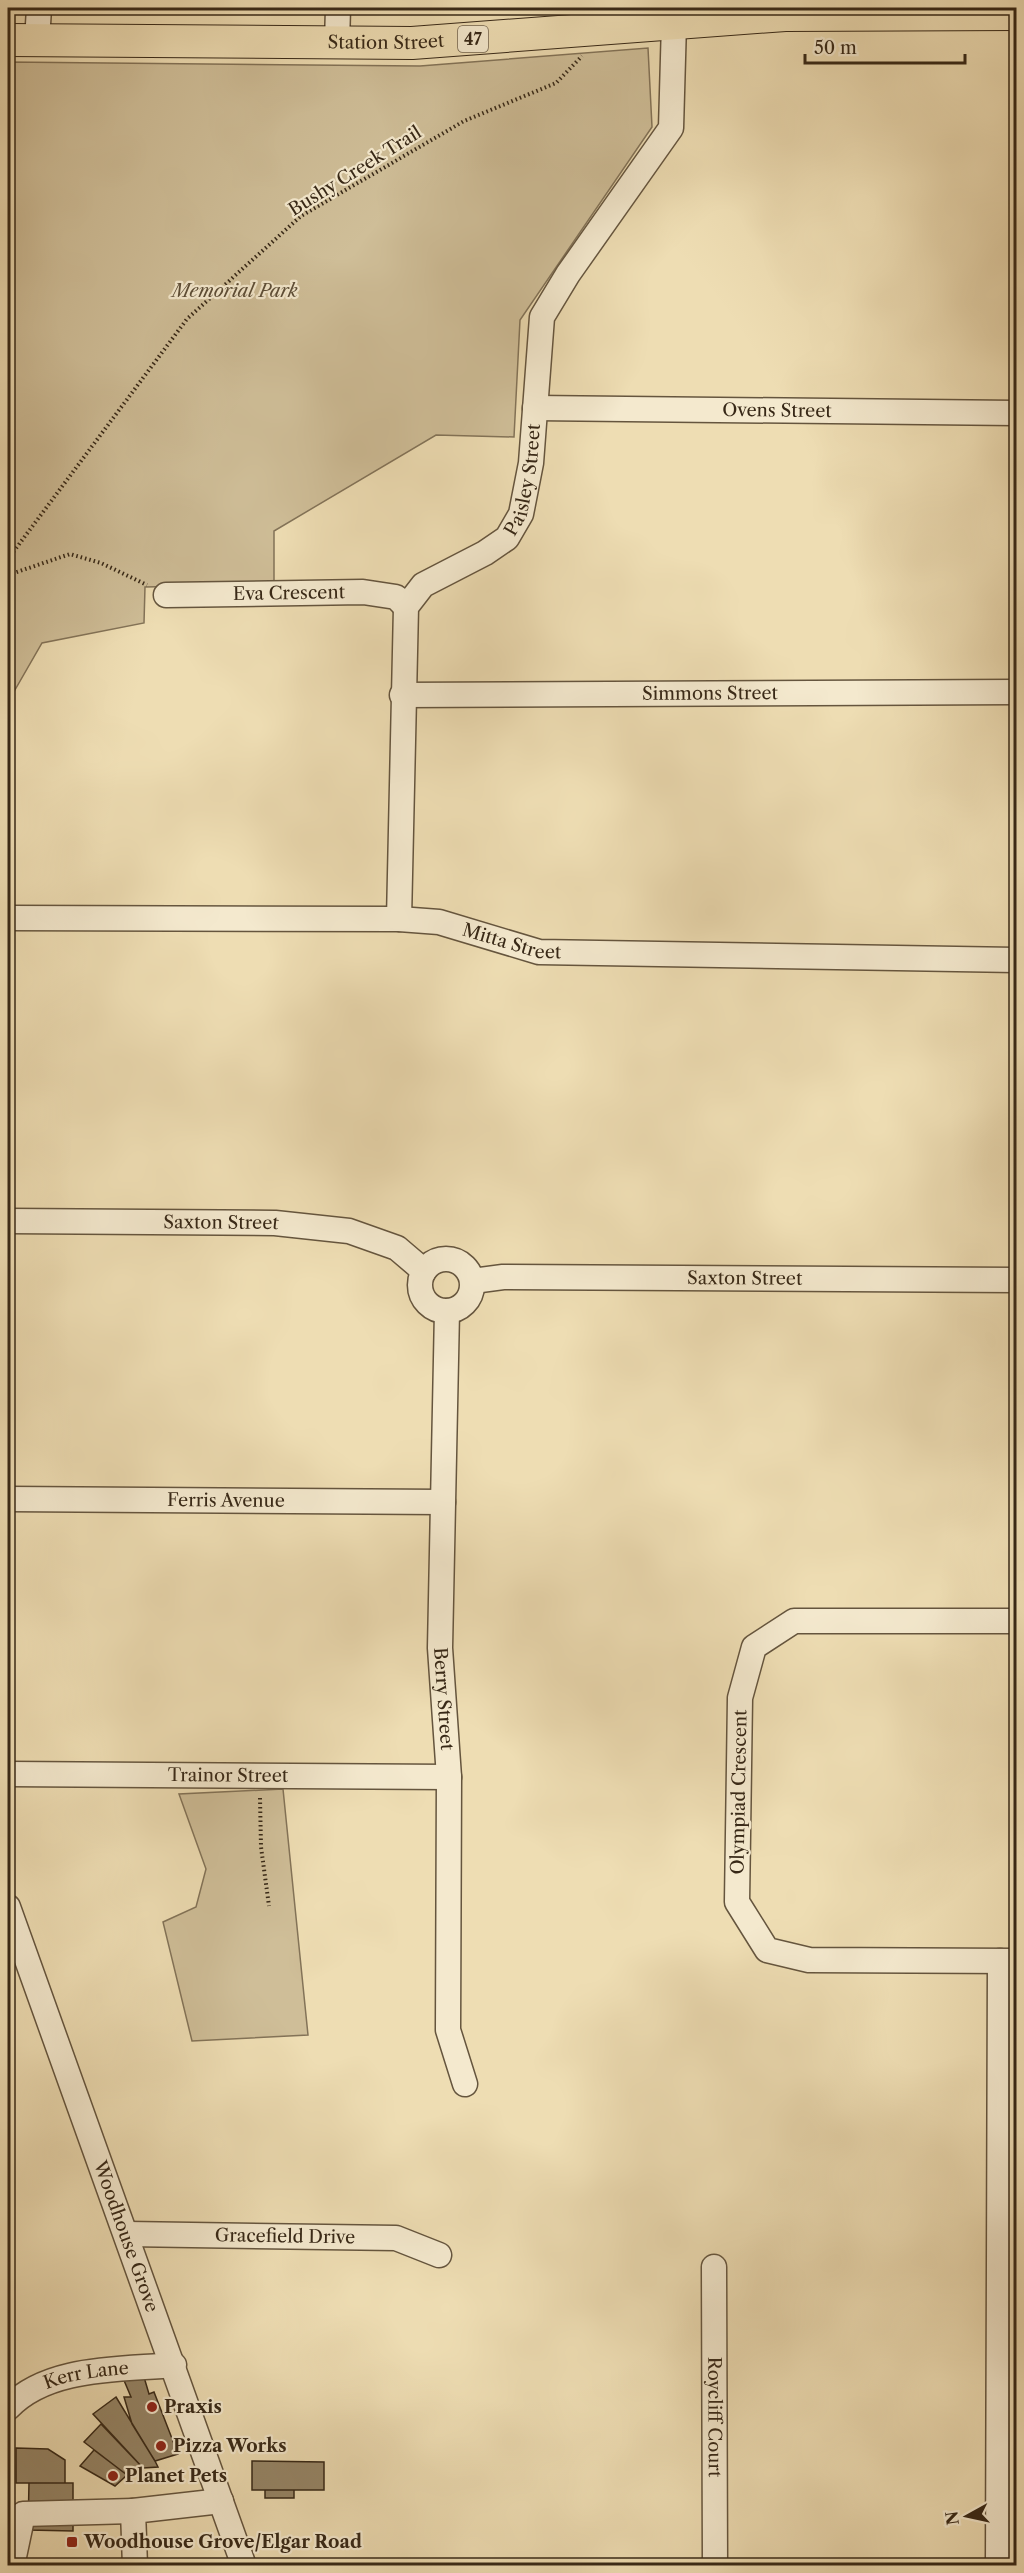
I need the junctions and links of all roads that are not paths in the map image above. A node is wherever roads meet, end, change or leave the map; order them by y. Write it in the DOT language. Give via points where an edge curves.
graph roads {
  1 [pos="39,8"];
  2 [pos="338,8"];
  3 [pos="908,11"];
  4 [pos="1017,14"];
  5 [pos="674,23"];
  6 [pos="22,41"];
  7 [pos="337,43"];
  8 [pos="535,408"];
  9 [pos="1017,413"];
  10 [pos="166,595"];
  11 [pos="406,607"];
  12 [pos="1017,692"];
  13 [pos="402,695"];
  14 [pos="8,918"];
  15 [pos="399,919"];
  16 [pos="1017,960"];
  17 [pos="8,1221"];
  18 [pos="424,1271"];
  19 [pos="1017,1280"];
  20 [pos="473,1281"];
  21 [pos="447,1311"];
  22 [pos="8,1499"];
  23 [pos="443,1502"];
  24 [pos="1017,1621"];
  25 [pos="8,1774"];
  26 [pos="449,1777"];
  27 [pos="8,1907"];
  28 [pos="1008,1961"];
  29 [pos="465,2084"];
  30 [pos="127,2234"];
  31 [pos="439,2255"];
  32 [pos="714,2267"];
  33 [pos="174,2365"];
  34 [pos="8,2408"];
  35 [pos="221,2500"];
  36 [pos="133,2511"];
  37 [pos="8,2556"];
  38 [pos="11,2565"];
  39 [pos="135,2565"];
  40 [pos="244,2565"];
  41 [pos="715,2565"];
  42 [pos="998,2565"];
  1 -- 6 [label="street"];
  2 -- 7 [label="street"];
  3 -- 4 [label="main road, Station Street / 47"];
  3 -- 5 [label="main road, Station Street / 47"];
  5 -- 7 [label="main road, Station Street / 47" via="412,43"];
  5 -- 8 [label="street, Paisley Street" via="671,128 542,317"];
  6 -- 7 [label="main road, Station Street / 47"];
  8 -- 9 [label="street, Ovens Street"];
  8 -- 11 [label="street, Paisley Street" via="531,463 521,514 507,538 423,585"];
  10 -- 11 [label="street, Eva Crescent" via="363,592 396,597"];
  11 -- 13 [label="street"];
  12 -- 13 [label="street, Simmons Street"];
  13 -- 15 [label="street"];
  14 -- 15 [label="street, Mitta Street"];
  15 -- 16 [label="street, Mitta Street" via="439,922 539,952"];
  17 -- 18 [label="street, Saxton Street" via="274,1223 349,1231 397,1248"];
  18 -- 20 [label="street" via="438,1259 447,1258 460,1261"];
  18 -- 21 [label="street" via="422,1295 432,1307"];
  19 -- 20 [label="street, Saxton Street" via="503,1277"];
  20 -- 21 [label="street" via="465,1303"];
  21 -- 23 [label="street, Berry Street"];
  22 -- 23 [label="street, Ferris Avenue"];
  23 -- 26 [label="street, Berry Street" via="440,1648"];
  24 -- 28 [label="street, Olympiad Crescent" via="794,1621 754,1647 740,1698 737,1902 767,1950 808,1960"];
  25 -- 26 [label="street, Trainor Street"];
  26 -- 29 [label="street, Berry Street" via="448,2030"];
  27 -- 30 [label="street, Woodhouse Grove"];
  28 -- 42 [label="street"];
  30 -- 31 [label="street, Gracefield Drive" via="396,2238"];
  30 -- 33 [label="street, Woodhouse Grove"];
  32 -- 41 [label="street, Roycliff Court"];
  33 -- 34 [label="street, Kerr Lane" via="73,2374 21,2394"];
  33 -- 35 [label="street, Woodhouse Grove"];
  35 -- 36 [label="street"];
  35 -- 40 [label="street, Woodhouse Grove"];
  36 -- 38 [label="street" via="23,2514"];
  36 -- 39 [label="street"];
  37 -- 38 [label="street"];
}
